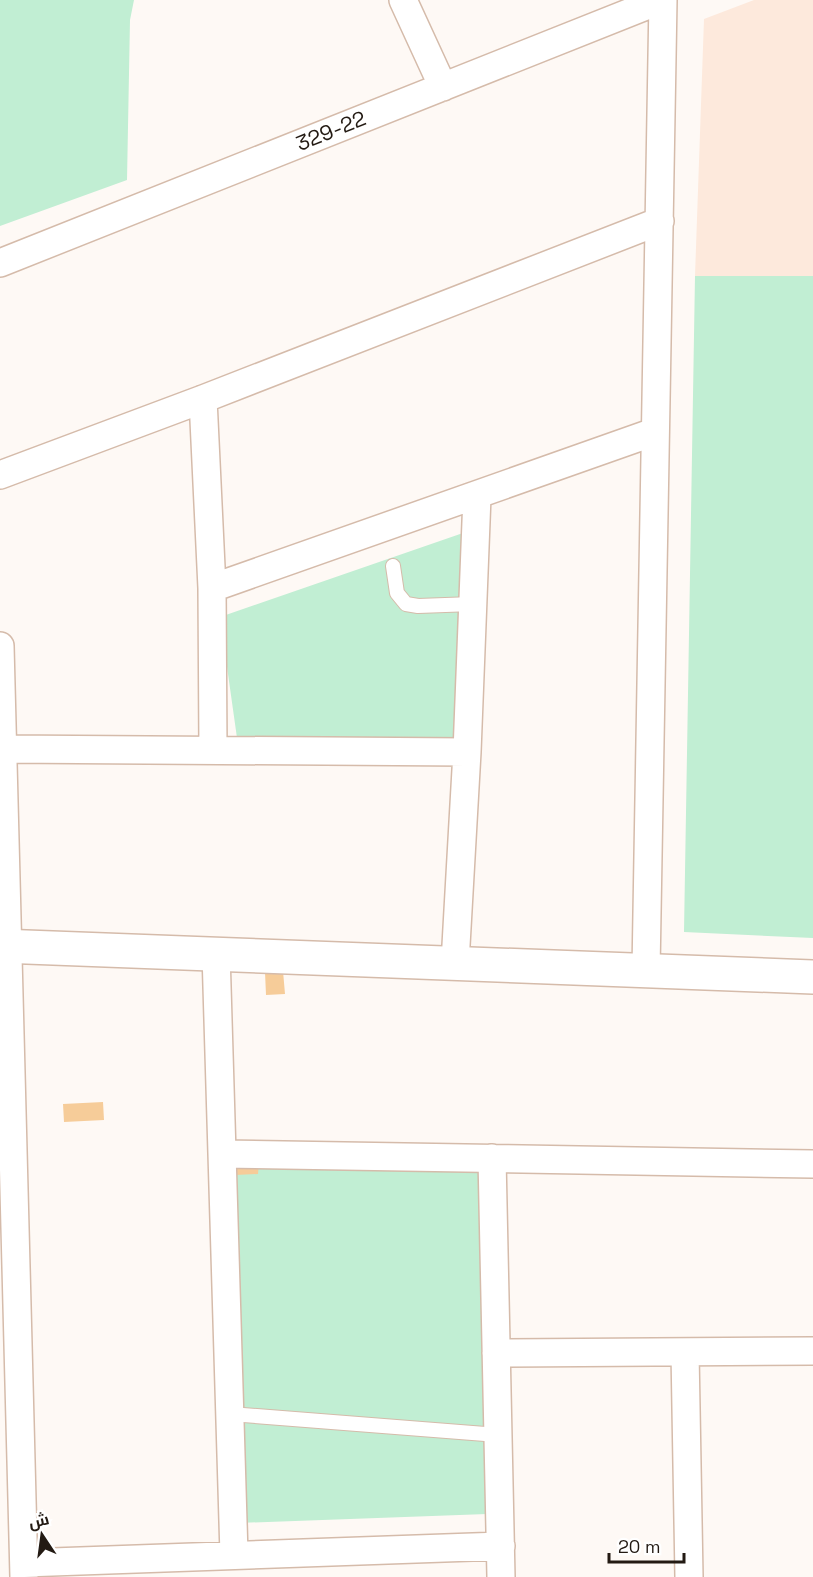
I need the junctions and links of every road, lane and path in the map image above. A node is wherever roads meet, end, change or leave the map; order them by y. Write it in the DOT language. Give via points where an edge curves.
graph roads {
  1 [pos="403,0"];
  2 [pos="662,0"];
  3 [pos="443,87"];
  4 [pos="660,221"];
  5 [pos="0,263"];
  6 [pos="203,399"];
  7 [pos="654,432"];
  8 [pos="0,475"];
  9 [pos="477,496"];
  10 [pos="393,566"];
  11 [pos="212,588"];
  12 [pos="473,604"];
  13 [pos="0,645"];
  14 [pos="3,749"];
  15 [pos="213,750"];
  16 [pos="467,752"];
  17 [pos="4,946"];
  18 [pos="216,953"];
  19 [pos="455,963"];
  20 [pos="646,970"];
  21 [pos="813,977"];
  22 [pos="223,1154"];
  23 [pos="492,1158"];
  24 [pos="813,1164"];
  25 [pos="813,1351"];
  26 [pos="685,1352"];
  27 [pos="496,1353"];
  28 [pos="230,1414"];
  29 [pos="498,1435"];
  30 [pos="501,1546"];
  31 [pos="234,1555"];
  32 [pos="24,1570"];
  33 [pos="501,1577"];
  34 [pos="689,1577"];
  1 -- 3 [label="street"];
  2 -- 3 [label="street, 329-22"];
  2 -- 4 [label="street"];
  3 -- 5 [label="street, 329-22"];
  4 -- 6 [label="street"];
  4 -- 7 [label="street"];
  6 -- 8 [label="street"];
  6 -- 11 [label="street"];
  7 -- 9 [label="street"];
  7 -- 20 [label="street"];
  9 -- 11 [label="street"];
  9 -- 12 [label="street"];
  10 -- 12 [label="lane" via="397,593 406,604"];
  11 -- 15 [label="street"];
  12 -- 16 [label="street"];
  13 -- 14 [label="street"];
  14 -- 15 [label="street"];
  14 -- 17 [label="street"];
  15 -- 16 [label="street"];
  16 -- 19 [label="street"];
  17 -- 18 [label="street"];
  17 -- 32 [label="street"];
  18 -- 19 [label="street"];
  18 -- 22 [label="street"];
  19 -- 20 [label="street"];
  20 -- 21 [label="street"];
  22 -- 23 [label="street"];
  22 -- 28 [label="street"];
  23 -- 24 [label="street"];
  23 -- 27 [label="street"];
  25 -- 26 [label="street"];
  26 -- 27 [label="street"];
  26 -- 34 [label="street"];
  27 -- 29 [label="street"];
  28 -- 29 [label="lane"];
  28 -- 31 [label="street"];
  29 -- 30 [label="street"];
  30 -- 31 [label="street"];
  30 -- 33 [label="street"];
  31 -- 32 [label="street"];
}
